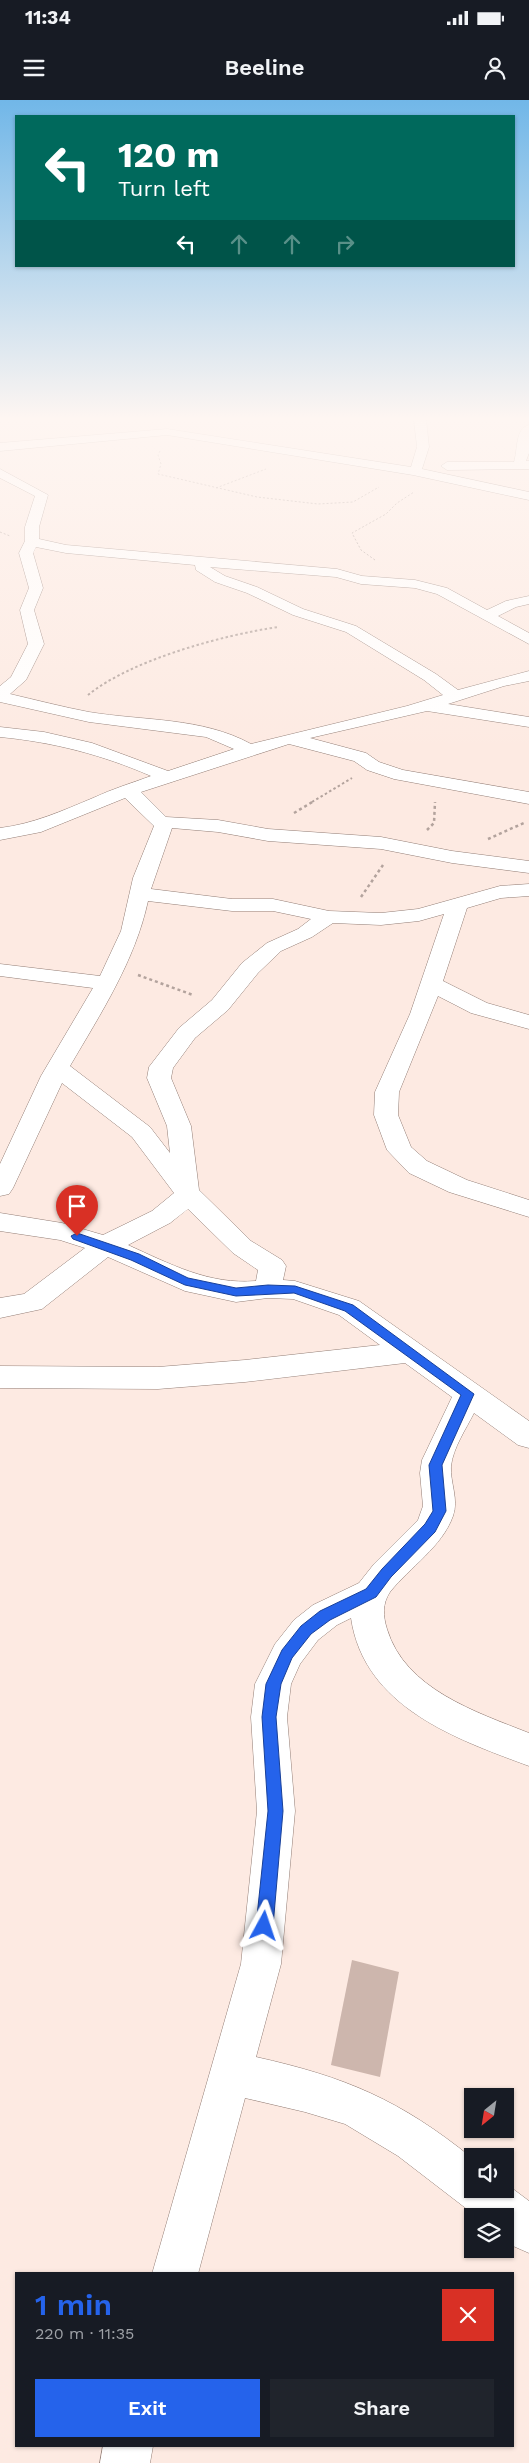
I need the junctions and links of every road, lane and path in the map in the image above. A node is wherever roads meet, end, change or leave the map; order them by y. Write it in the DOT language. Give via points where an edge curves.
graph roads {
  1 [pos="32,529"];
  2 [pos="357,529"];
  3 [pos="32,542"];
  4 [pos="178,559"];
  5 [pos="415,584"];
  6 [pos="529,600"];
  7 [pos="489,615"];
  8 [pos="333,623"];
  9 [pos="529,639"];
  10 [pos="529,676"];
  11 [pos="0,696"];
  12 [pos="454,696"];
  13 [pos="426,706"];
  14 [pos="529,708"];
  15 [pos="77,715"];
  16 [pos="501,717"];
  17 [pos="529,722"];
  18 [pos="0,732"];
  19 [pos="289,738"];
  20 [pos="249,750"];
  21 [pos="370,764"];
  22 [pos="168,777"];
  23 [pos="423,780"];
  24 [pos="128,790"];
  25 [pos="529,798"];
  26 [pos="161,822"];
  27 [pos="0,834"];
  28 [pos="261,834"];
  29 [pos="402,846"];
  30 [pos="529,867"];
  31 [pos="529,890"];
  32 [pos="140,894"];
  33 [pos="458,904"];
  34 [pos="338,918"];
  35 [pos="0,970"];
  36 [pos="111,975"];
  37 [pos="432,984"];
  38 [pos="220,1005"];
  39 [pos="529,1022"];
  40 [pos="58,1068"];
  41 [pos="0,1188"];
  42 [pos="188,1192"];
  43 [pos="529,1209"];
  44 [pos="0,1222"];
  45 [pos="106,1246"];
  46 [pos="268,1289"];
  47 [pos="0,1308"];
  48 [pos="407,1352"];
  49 [pos="0,1377"];
  50 [pos="468,1394"];
  51 [pos="529,1437"];
  52 [pos="371,1593"];
  53 [pos="529,1750"];
  54 [pos="230,2073"];
  55 [pos="464,2180"];
  56 [pos="488,2198"];
  57 [pos="529,2230"];
  58 [pos="176,2272"];
  59 [pos="128,2447"];
  60 [pos="125,2463"];
  1 -- 3 [label="street"];
  2 -- 5 [label="path" via="352,532 361,550"];
  3 -- 4 [label="street" via="86,551"];
  3 -- 11 [label="street" via="26,558 31,565 36,588 26,610 36,644 18,680"];
  4 -- 5 [label="street" via="337,573 360,580"];
  4 -- 8 [label="street" via="298,612"];
  5 -- 7 [label="street" via="442,591"];
  6 -- 7 [label="street" via="511,604"];
  7 -- 9 [label="street"];
  8 -- 12 [label="street" via="355,632 430,677"];
  8 -- 15 [label="path" via="273,628 203,645 126,672 102,682 90,692"];
  10 -- 12 [label="street" via="495,682"];
  11 -- 15 [label="street"];
  12 -- 13 [label="street"];
  13 -- 16 [label="street"];
  13 -- 19 [label="street"];
  14 -- 16 [label="street"];
  15 -- 20 [label="street" via="208,732"];
  16 -- 17 [label="street"];
  18 -- 22 [label="street" via="79,743"];
  19 -- 20 [label="street"];
  19 -- 21 [label="street" via="345,752"];
  20 -- 22 [label="street"];
  21 -- 23 [label="street"];
  21 -- 28 [label="path" via="361,773"];
  22 -- 24 [label="street"];
  23 -- 25 [label="street"];
  23 -- 29 [label="path" via="435,803 434,823"];
  24 -- 26 [label="street"];
  24 -- 27 [label="street" via="52,823 22,832"];
  26 -- 28 [label="street" via="218,826"];
  26 -- 32 [label="street" via="162,830"];
  28 -- 29 [label="street"];
  29 -- 30 [label="street" via="452,857"];
  29 -- 34 [label="path"];
  31 -- 33 [label="street" via="500,892"];
  32 -- 34 [label="street" via="222,904 273,905"];
  32 -- 36 [label="street" via="131,931"];
  33 -- 34 [label="street" via="419,915 381,919"];
  33 -- 37 [label="street"];
  34 -- 38 [label="street" via="274,947 250,968"];
  35 -- 36 [label="street"];
  36 -- 38 [label="path"];
  36 -- 40 [label="street"];
  37 -- 39 [label="street" via="479,1008"];
  37 -- 43 [label="street" via="387,1092 386,1115 392,1132 400,1150 424,1171 458,1186"];
  38 -- 42 [label="street" via="187,1033 159,1072 178,1126"];
  40 -- 41 [label="street"];
  40 -- 42 [label="street" via="141,1132"];
  42 -- 45 [label="street" via="161,1217"];
  42 -- 46 [label="street" via="242,1247 272,1266"];
  44 -- 45 [label="street" via="62,1232"];
  45 -- 46 [label="street" via="185,1282 236,1292"];
  45 -- 47 [label="street" via="32,1302"];
  46 -- 48 [label="street" via="295,1290 349,1308"];
  48 -- 49 [label="street" via="158,1378"];
  48 -- 50 [label="street"];
  50 -- 51 [label="street"];
  50 -- 52 [label="street" via="436,1465 439,1504 436,1518"];
  52 -- 53 [label="street" via="366,1608 370,1634 377,1655 399,1683 450,1714"];
  52 -- 54 [label="street" via="325,1616 306,1630 287,1654 273,1684 269,1717 276,1811 261,1964"];
  54 -- 55 [label="street" via="334,2098 376,2117 427,2150"];
  54 -- 58 [label="street"];
  56 -- 57 [label="street"];
  59 -- 60 [label="street"];
}
